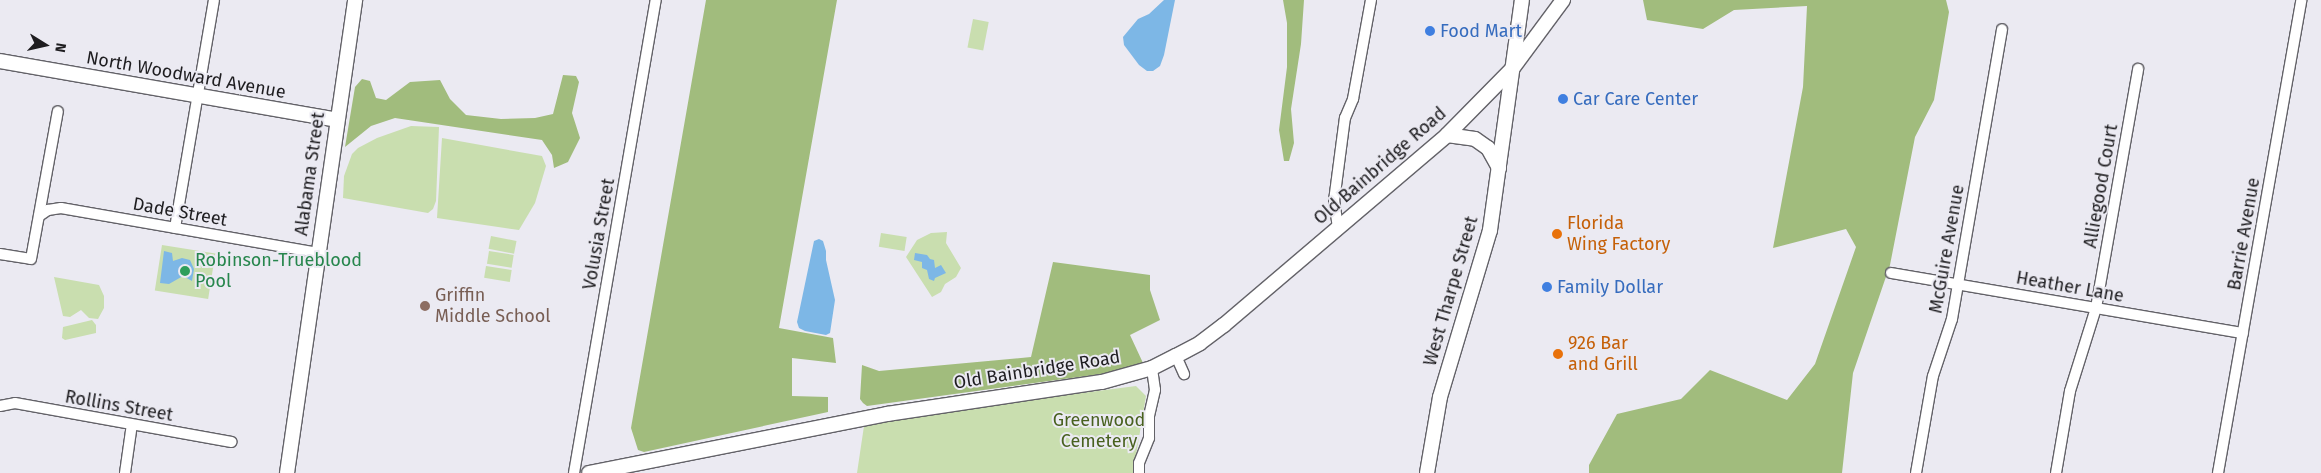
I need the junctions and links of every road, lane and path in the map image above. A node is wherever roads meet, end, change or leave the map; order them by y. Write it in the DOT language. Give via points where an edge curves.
graph roads {
  1 [pos="214,0"];
  2 [pos="355,0"];
  3 [pos="656,0"];
  4 [pos="1371,0"];
  5 [pos="1522,0"];
  6 [pos="1563,0"];
  7 [pos="2301,0"];
  8 [pos="2002,29"];
  9 [pos="0,61"];
  10 [pos="1512,69"];
  11 [pos="2138,69"];
  12 [pos="198,96"];
  13 [pos="58,111"];
  14 [pos="337,120"];
  15 [pos="1447,135"];
  16 [pos="1499,168"];
  17 [pos="39,216"];
  18 [pos="175,228"];
  19 [pos="1338,228"];
  20 [pos="318,253"];
  21 [pos="0,254"];
  22 [pos="1891,273"];
  23 [pos="1958,285"];
  24 [pos="2096,308"];
  25 [pos="2243,333"];
  26 [pos="1176,356"];
  27 [pos="1152,368"];
  28 [pos="1184,374"];
  29 [pos="0,406"];
  30 [pos="132,424"];
  31 [pos="232,442"];
  32 [pos="125,473"];
  33 [pos="287,473"];
  34 [pos="574,473"];
  35 [pos="589,473"];
  36 [pos="1139,473"];
  37 [pos="1427,473"];
  38 [pos="1916,473"];
  39 [pos="2056,473"];
  40 [pos="2218,473"];
  1 -- 12 [label="street"];
  2 -- 14 [label="main road, Alabama Street"];
  3 -- 34 [label="street, Volusia Street"];
  4 -- 19 [label="street" via="1353,99 1345,118 1334,201"];
  5 -- 10 [label="main road, West Tharpe Street"];
  6 -- 10 [label="main road, Old Bainbridge Road"];
  7 -- 25 [label="street, Barrie Avenue"];
  8 -- 23 [label="street, McGuire Avenue"];
  9 -- 12 [label="main road, North Woodward Avenue"];
  10 -- 15 [label="main road, Old Bainbridge Road"];
  10 -- 16 [label="main road, West Tharpe Street"];
  11 -- 24 [label="street, Alliegood Court"];
  12 -- 14 [label="main road, North Woodward Avenue"];
  12 -- 18 [label="street"];
  13 -- 17 [label="street"];
  14 -- 20 [label="main road, Alabama Street"];
  15 -- 16 [label="main road" via="1475,139 1488,148"];
  15 -- 19 [label="main road, Old Bainbridge Road"];
  16 -- 37 [label="main road, West Tharpe Street" via="1490,230 1440,397"];
  17 -- 18 [label="street, Dade Street" via="48,210 62,208"];
  17 -- 21 [label="street" via="31,259"];
  18 -- 20 [label="street, Dade Street"];
  19 -- 26 [label="main road, Old Bainbridge Road" via="1224,325"];
  20 -- 33 [label="main road, Alabama Street"];
  22 -- 23 [label="street, Heather Lane"];
  23 -- 24 [label="street, Heather Lane"];
  23 -- 38 [label="street, McGuire Avenue" via="1946,340 1933,376"];
  24 -- 25 [label="street, Heather Lane"];
  24 -- 39 [label="street, Alliegood Court" via="2070,390"];
  25 -- 40 [label="street, Barrie Avenue"];
  26 -- 27 [label="main road, Old Bainbridge Road"];
  26 -- 28 [label="street"];
  27 -- 35 [label="main road, Old Bainbridge Road" via="1102,382 887,414"];
  27 -- 36 [label="street" via="1155,390 1149,416 1149,438 1139,463"];
  29 -- 30 [label="street, Rollins Street" via="15,403"];
  30 -- 31 [label="street, Rollins Street"];
  30 -- 32 [label="street"];
}
